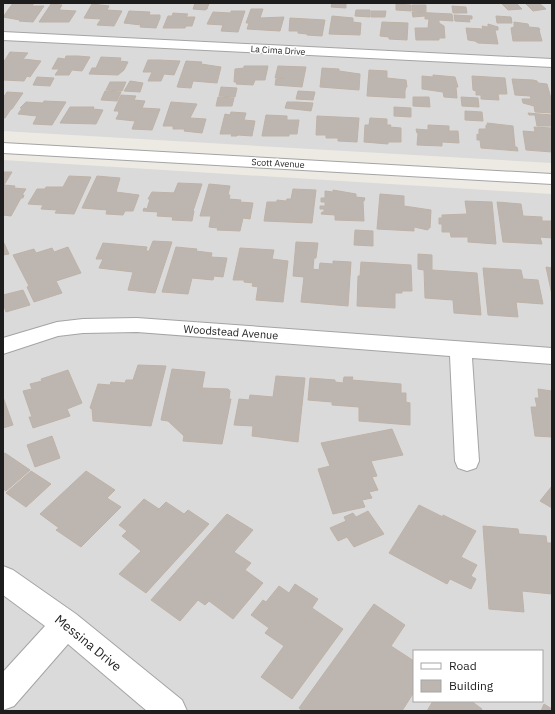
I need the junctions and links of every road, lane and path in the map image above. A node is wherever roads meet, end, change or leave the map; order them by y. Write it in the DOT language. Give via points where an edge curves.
graph roads {
  1 [pos="3,36"];
  2 [pos="552,63"];
  3 [pos="3,148"];
  4 [pos="552,179"];
  5 [pos="3,346"];
  6 [pos="461,350"];
  7 [pos="552,356"];
  8 [pos="467,461"];
  9 [pos="3,579"];
  10 [pos="66,624"];
  11 [pos="3,695"];
  12 [pos="171,711"];
  1 -- 2 [label="street, La Cima Drive"];
  3 -- 4 [label="street, Scott Avenue"];
  5 -- 6 [label="street, Woodstead Avenue" via="57,329 136,325"];
  6 -- 7 [label="street, Woodstead Avenue"];
  6 -- 8 [label="street"];
  9 -- 10 [label="street, Messina Drive"];
  10 -- 11 [label="street"];
  10 -- 12 [label="street, Messina Drive"];
}
